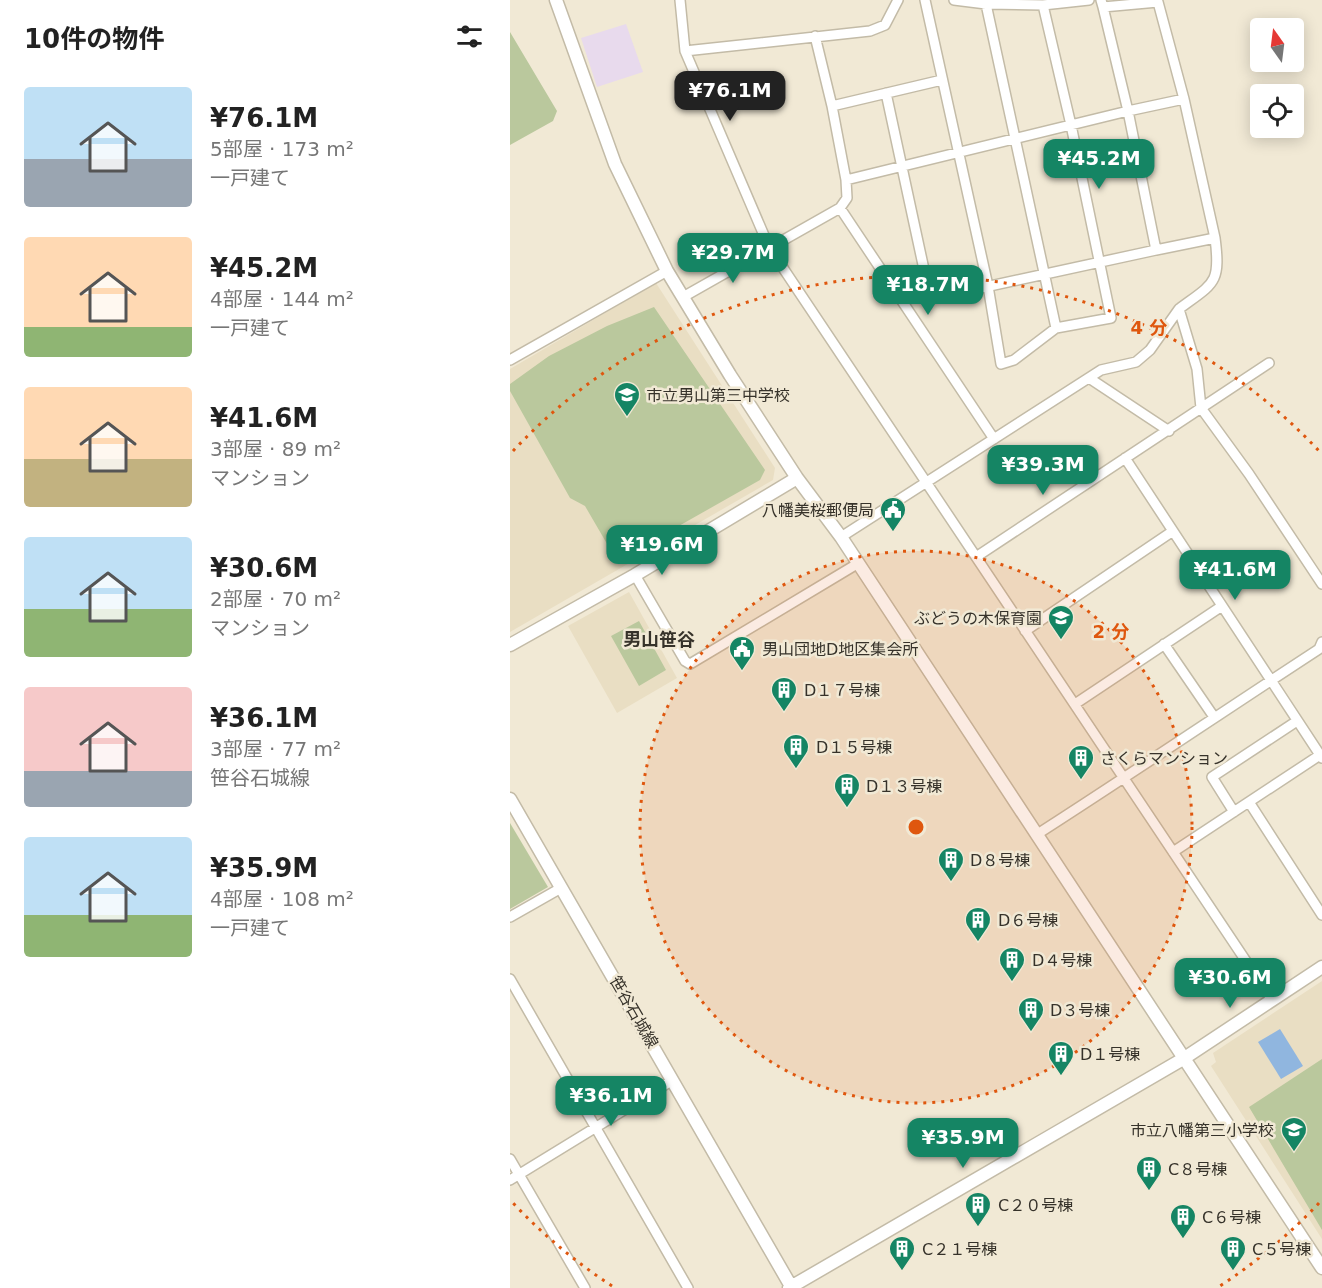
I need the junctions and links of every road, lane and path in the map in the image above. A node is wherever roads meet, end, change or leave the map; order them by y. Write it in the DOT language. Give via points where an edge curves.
graph roads {
  1 [pos="556,0"];
  2 [pos="680,0"];
  3 [pos="898,0"];
  4 [pos="925,0"];
  5 [pos="954,0"];
  6 [pos="1089,0"];
  7 [pos="986,4"];
  8 [pos="1102,4"];
  9 [pos="1043,5"];
  10 [pos="815,36"];
  11 [pos="685,51"];
  12 [pos="942,80"];
  13 [pos="886,93"];
  14 [pos="1184,99"];
  15 [pos="832,106"];
  16 [pos="1128,111"];
  17 [pos="1071,125"];
  18 [pos="1016,138"];
  19 [pos="957,152"];
  20 [pos="900,166"];
  21 [pos="846,180"];
  22 [pos="840,208"];
  23 [pos="1215,238"];
  24 [pos="769,247"];
  25 [pos="1156,250"];
  26 [pos="1100,261"];
  27 [pos="667,271"];
  28 [pos="1045,273"];
  29 [pos="988,286"];
  30 [pos="683,297"];
  31 [pos="1179,309"];
  32 [pos="1056,328"];
  33 [pos="510,360"];
  34 [pos="1269,363"];
  35 [pos="1089,378"];
  36 [pos="1201,408"];
  37 [pos="1169,431"];
  38 [pos="994,439"];
  39 [pos="1125,458"];
  40 [pos="797,478"];
  41 [pos="926,482"];
  42 [pos="1173,531"];
  43 [pos="841,537"];
  44 [pos="976,557"];
  45 [pos="857,564"];
  46 [pos="635,575"];
  47 [pos="1322,584"];
  48 [pos="1222,606"];
  49 [pos="1025,631"];
  50 [pos="510,645"];
  51 [pos="1164,645"];
  52 [pos="1321,649"];
  53 [pos="1271,681"];
  54 [pos="1075,704"];
  55 [pos="1214,717"];
  56 [pos="1297,721"];
  57 [pos="1321,757"];
  58 [pos="1124,779"];
  59 [pos="510,799"];
  60 [pos="1249,802"];
  61 [pos="1233,812"];
  62 [pos="1036,835"];
  63 [pos="1173,852"];
  64 [pos="561,888"];
  65 [pos="1322,915"];
  66 [pos="510,917"];
  67 [pos="1322,967"];
  68 [pos="510,979"];
  69 [pos="1272,1000"];
  70 [pos="1183,1059"];
  71 [pos="674,1080"];
  72 [pos="596,1128"];
  73 [pos="510,1159"];
  74 [pos="519,1174"];
  75 [pos="510,1180"];
  76 [pos="1322,1268"];
  77 [pos="585,1288"];
  78 [pos="688,1288"];
  79 [pos="791,1288"];
  1 -- 27 [label="street" via="615,164"];
  2 -- 11 [label="street"];
  3 -- 10 [label="street" via="885,25 870,31"];
  4 -- 12 [label="street"];
  5 -- 7 [label="street"];
  6 -- 9 [label="street"];
  7 -- 9 [label="street"];
  7 -- 18 [label="street"];
  8 -- 14 [label="street" via="1158,2"];
  8 -- 16 [label="street"];
  9 -- 17 [label="street"];
  10 -- 11 [label="street"];
  10 -- 15 [label="street"];
  11 -- 24 [label="street"];
  12 -- 13 [label="street"];
  12 -- 19 [label="street"];
  13 -- 15 [label="street"];
  13 -- 20 [label="street"];
  14 -- 16 [label="street"];
  14 -- 23 [label="street"];
  15 -- 21 [label="street"];
  16 -- 17 [label="street"];
  16 -- 25 [label="street"];
  17 -- 18 [label="street"];
  17 -- 26 [label="street"];
  18 -- 19 [label="street"];
  18 -- 28 [label="street"];
  19 -- 20 [label="street"];
  19 -- 29 [label="street"];
  20 -- 21 [label="street"];
  20 -- 29 [label="street" via="928,288 935,295 944,296"];
  21 -- 22 [label="street" via="847,198"];
  22 -- 24 [label="street"];
  22 -- 38 [label="street"];
  23 -- 25 [label="street"];
  23 -- 31 [label="street" via="1218,265 1212,284"];
  24 -- 30 [label="street"];
  24 -- 41 [label="street"];
  25 -- 26 [label="street"];
  26 -- 28 [label="street"];
  26 -- 32 [label="street" via="1111,318"];
  27 -- 30 [label="street"];
  27 -- 33 [label="street"];
  28 -- 29 [label="street"];
  28 -- 32 [label="street"];
  29 -- 32 [label="street" via="1001,364 1014,360"];
  30 -- 40 [label="street"];
  31 -- 35 [label="street" via="1137,362 1101,370"];
  31 -- 36 [label="street" via="1197,369"];
  34 -- 36 [label="street"];
  35 -- 37 [label="street"];
  35 -- 38 [label="street"];
  36 -- 37 [label="street"];
  36 -- 47 [label="street"];
  37 -- 39 [label="street"];
  38 -- 41 [label="street"];
  39 -- 42 [label="street"];
  39 -- 44 [label="street"];
  40 -- 43 [label="street"];
  40 -- 46 [label="street"];
  41 -- 43 [label="street"];
  41 -- 44 [label="street"];
  42 -- 48 [label="street"];
  42 -- 49 [label="street"];
  43 -- 45 [label="street"];
  44 -- 49 [label="street"];
  45 -- 46 [label="street" via="690,664"];
  45 -- 62 [label="street"];
  46 -- 50 [label="street"];
  48 -- 51 [label="street"];
  48 -- 53 [label="street"];
  49 -- 54 [label="street"];
  51 -- 54 [label="street"];
  51 -- 55 [label="street"];
  52 -- 53 [label="street"];
  53 -- 55 [label="street"];
  53 -- 56 [label="street"];
  54 -- 58 [label="street"];
  55 -- 58 [label="street"];
  56 -- 57 [label="street"];
  56 -- 61 [label="street" via="1212,777"];
  57 -- 60 [label="street"];
  58 -- 62 [label="street"];
  58 -- 63 [label="street"];
  59 -- 64 [label="street, 笹谷石城線"];
  60 -- 61 [label="street"];
  60 -- 65 [label="street"];
  61 -- 63 [label="street"];
  62 -- 70 [label="street"];
  63 -- 69 [label="street"];
  64 -- 66 [label="street"];
  64 -- 71 [label="street, 笹谷石城線"];
  67 -- 69 [label="street"];
  68 -- 72 [label="street"];
  69 -- 70 [label="street"];
  70 -- 76 [label="street"];
  70 -- 79 [label="street"];
  71 -- 72 [label="street"];
  71 -- 79 [label="street, 笹谷石城線"];
  72 -- 74 [label="street"];
  72 -- 78 [label="street"];
  73 -- 74 [label="street"];
  74 -- 75 [label="street"];
  74 -- 77 [label="street"];
}
